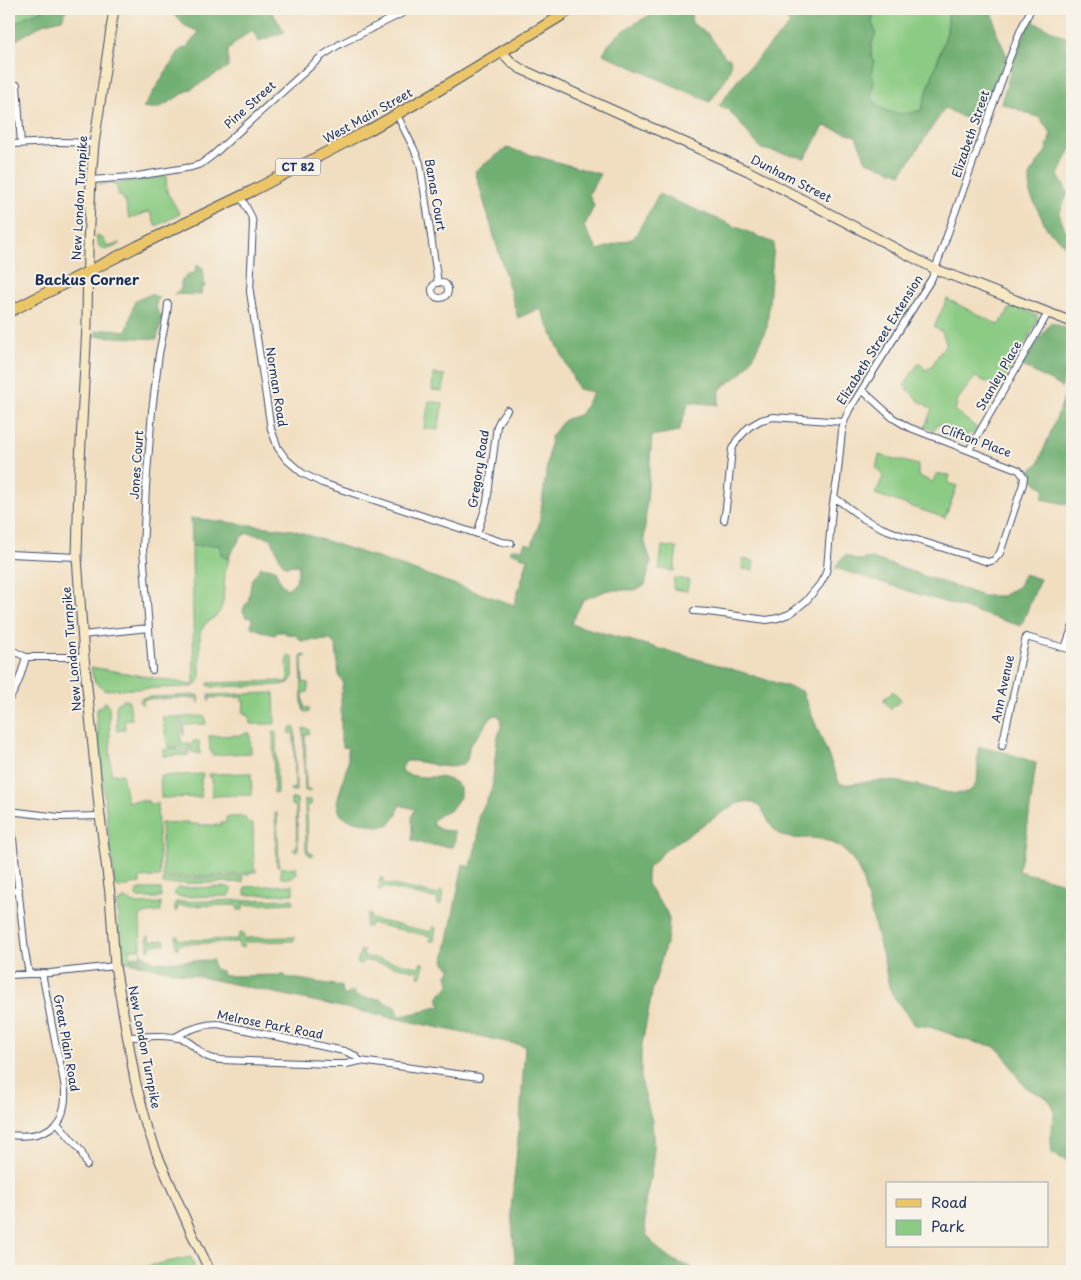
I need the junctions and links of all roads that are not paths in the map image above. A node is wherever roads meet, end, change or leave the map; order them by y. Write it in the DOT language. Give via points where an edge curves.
graph roads {
  1 [pos="114,9"];
  2 [pos="411,9"];
  3 [pos="572,9"];
  4 [pos="1031,9"];
  5 [pos="397,12"];
  6 [pos="502,52"];
  7 [pos="17,85"];
  8 [pos="397,115"];
  9 [pos="9,144"];
  10 [pos="21,144"];
  11 [pos="94,144"];
  12 [pos="91,180"];
  13 [pos="241,197"];
  14 [pos="935,269"];
  15 [pos="89,271"];
  16 [pos="438,282"];
  17 [pos="168,304"];
  18 [pos="9,312"];
  19 [pos="1048,313"];
  20 [pos="1072,322"];
  21 [pos="862,390"];
  22 [pos="507,410"];
  23 [pos="844,422"];
  24 [pos="969,450"];
  25 [pos="834,497"];
  26 [pos="724,520"];
  27 [pos="477,534"];
  28 [pos="511,543"];
  29 [pos="9,554"];
  30 [pos="77,557"];
  31 [pos="694,611"];
  32 [pos="148,628"];
  33 [pos="1072,628"];
  34 [pos="82,635"];
  35 [pos="9,649"];
  36 [pos="1069,649"];
  37 [pos="26,657"];
  38 [pos="84,657"];
  39 [pos="152,670"];
  40 [pos="9,699"];
  41 [pos="1002,746"];
  42 [pos="9,811"];
  43 [pos="100,816"];
  44 [pos="18,890"];
  45 [pos="9,891"];
  46 [pos="116,966"];
  47 [pos="29,974"];
  48 [pos="42,974"];
  49 [pos="9,975"];
  50 [pos="127,1037"];
  51 [pos="175,1037"];
  52 [pos="360,1061"];
  53 [pos="479,1078"];
  54 [pos="57,1122"];
  55 [pos="9,1135"];
  56 [pos="87,1165"];
  57 [pos="210,1271"];
  1 -- 11 [label="main road, New London Turnpike"];
  2 -- 5 [label="street, Pine Street"];
  3 -- 6 [label="main road, West Main Street / CT 82"];
  4 -- 14 [label="street, Elizabeth Street" via="1018,35"];
  5 -- 12 [label="street, Pine Street" via="322,56 201,164 131,177"];
  6 -- 8 [label="main road, West Main Street / CT 82"];
  6 -- 14 [label="main road, Dunham Street" via="521,69 748,171"];
  7 -- 10 [label="street"];
  8 -- 13 [label="main road, West Main Street / CT 82"];
  8 -- 16 [label="street, Banas Court" via="420,163"];
  9 -- 10 [label="street"];
  10 -- 11 [label="street"];
  11 -- 12 [label="main road, New London Turnpike"];
  12 -- 15 [label="main road, New London Turnpike"];
  13 -- 15 [label="main road, West Main Street / CT 82"];
  13 -- 27 [label="street, Norman Road" via="253,224 250,292 269,420 283,456 302,473 322,483"];
  14 -- 19 [label="main road, Dunham Street"];
  14 -- 21 [label="street, Elizabeth Street Extension"];
  15 -- 18 [label="main road, CT 82"];
  15 -- 30 [label="main road, New London Turnpike"];
  17 -- 32 [label="street, Jones Court" via="152,411 146,487 143,549"];
  19 -- 20 [label="main road, Dunham Street"];
  19 -- 24 [label="street, Stanley Place"];
  21 -- 23 [label="street, Elizabeth Street Extension"];
  21 -- 24 [label="street, Clifton Place" via="902,424"];
  22 -- 27 [label="street, Gregory Road" via="497,426 487,504"];
  23 -- 25 [label="street, Elizabeth Street Extension"];
  23 -- 26 [label="street" via="773,417 749,427 732,449"];
  24 -- 25 [label="street, Clifton Place" via="1017,468 1024,477 1000,553 992,561 984,562 882,528"];
  25 -- 31 [label="street, Elizabeth Street Extension" via="826,573 802,605 783,617 767,620"];
  27 -- 28 [label="street, Norman Road"];
  29 -- 30 [label="street"];
  30 -- 34 [label="main road, New London Turnpike"];
  32 -- 34 [label="street"];
  32 -- 39 [label="street, Jones Court"];
  33 -- 36 [label="street"];
  34 -- 38 [label="main road, New London Turnpike"];
  35 -- 37 [label="street"];
  36 -- 41 [label="street, Ann Avenue" via="1026,637"];
  37 -- 38 [label="street"];
  37 -- 40 [label="street"];
  38 -- 43 [label="main road, New London Turnpike"];
  42 -- 43 [label="street" via="63,818"];
  42 -- 44 [label="street"];
  43 -- 46 [label="main road, New London Turnpike"];
  44 -- 45 [label="street"];
  44 -- 47 [label="street"];
  46 -- 48 [label="street"];
  46 -- 50 [label="main road, New London Turnpike"];
  47 -- 48 [label="street"];
  47 -- 49 [label="street"];
  48 -- 54 [label="street, Great Plain Road" via="64,1088 63,1110"];
  50 -- 51 [label="street, Melrose Park Road"];
  50 -- 57 [label="main road, New London Turnpike" via="135,1080 157,1154"];
  51 -- 52 [label="street, Melrose Park Road" via="216,1060 331,1064"];
  51 -- 52 [label="street, Melrose Park Road" via="194,1028 218,1024 344,1051"];
  52 -- 53 [label="street, Melrose Park Road"];
  54 -- 55 [label="street" via="38,1135"];
  54 -- 56 [label="street" via="81,1151"];
}
